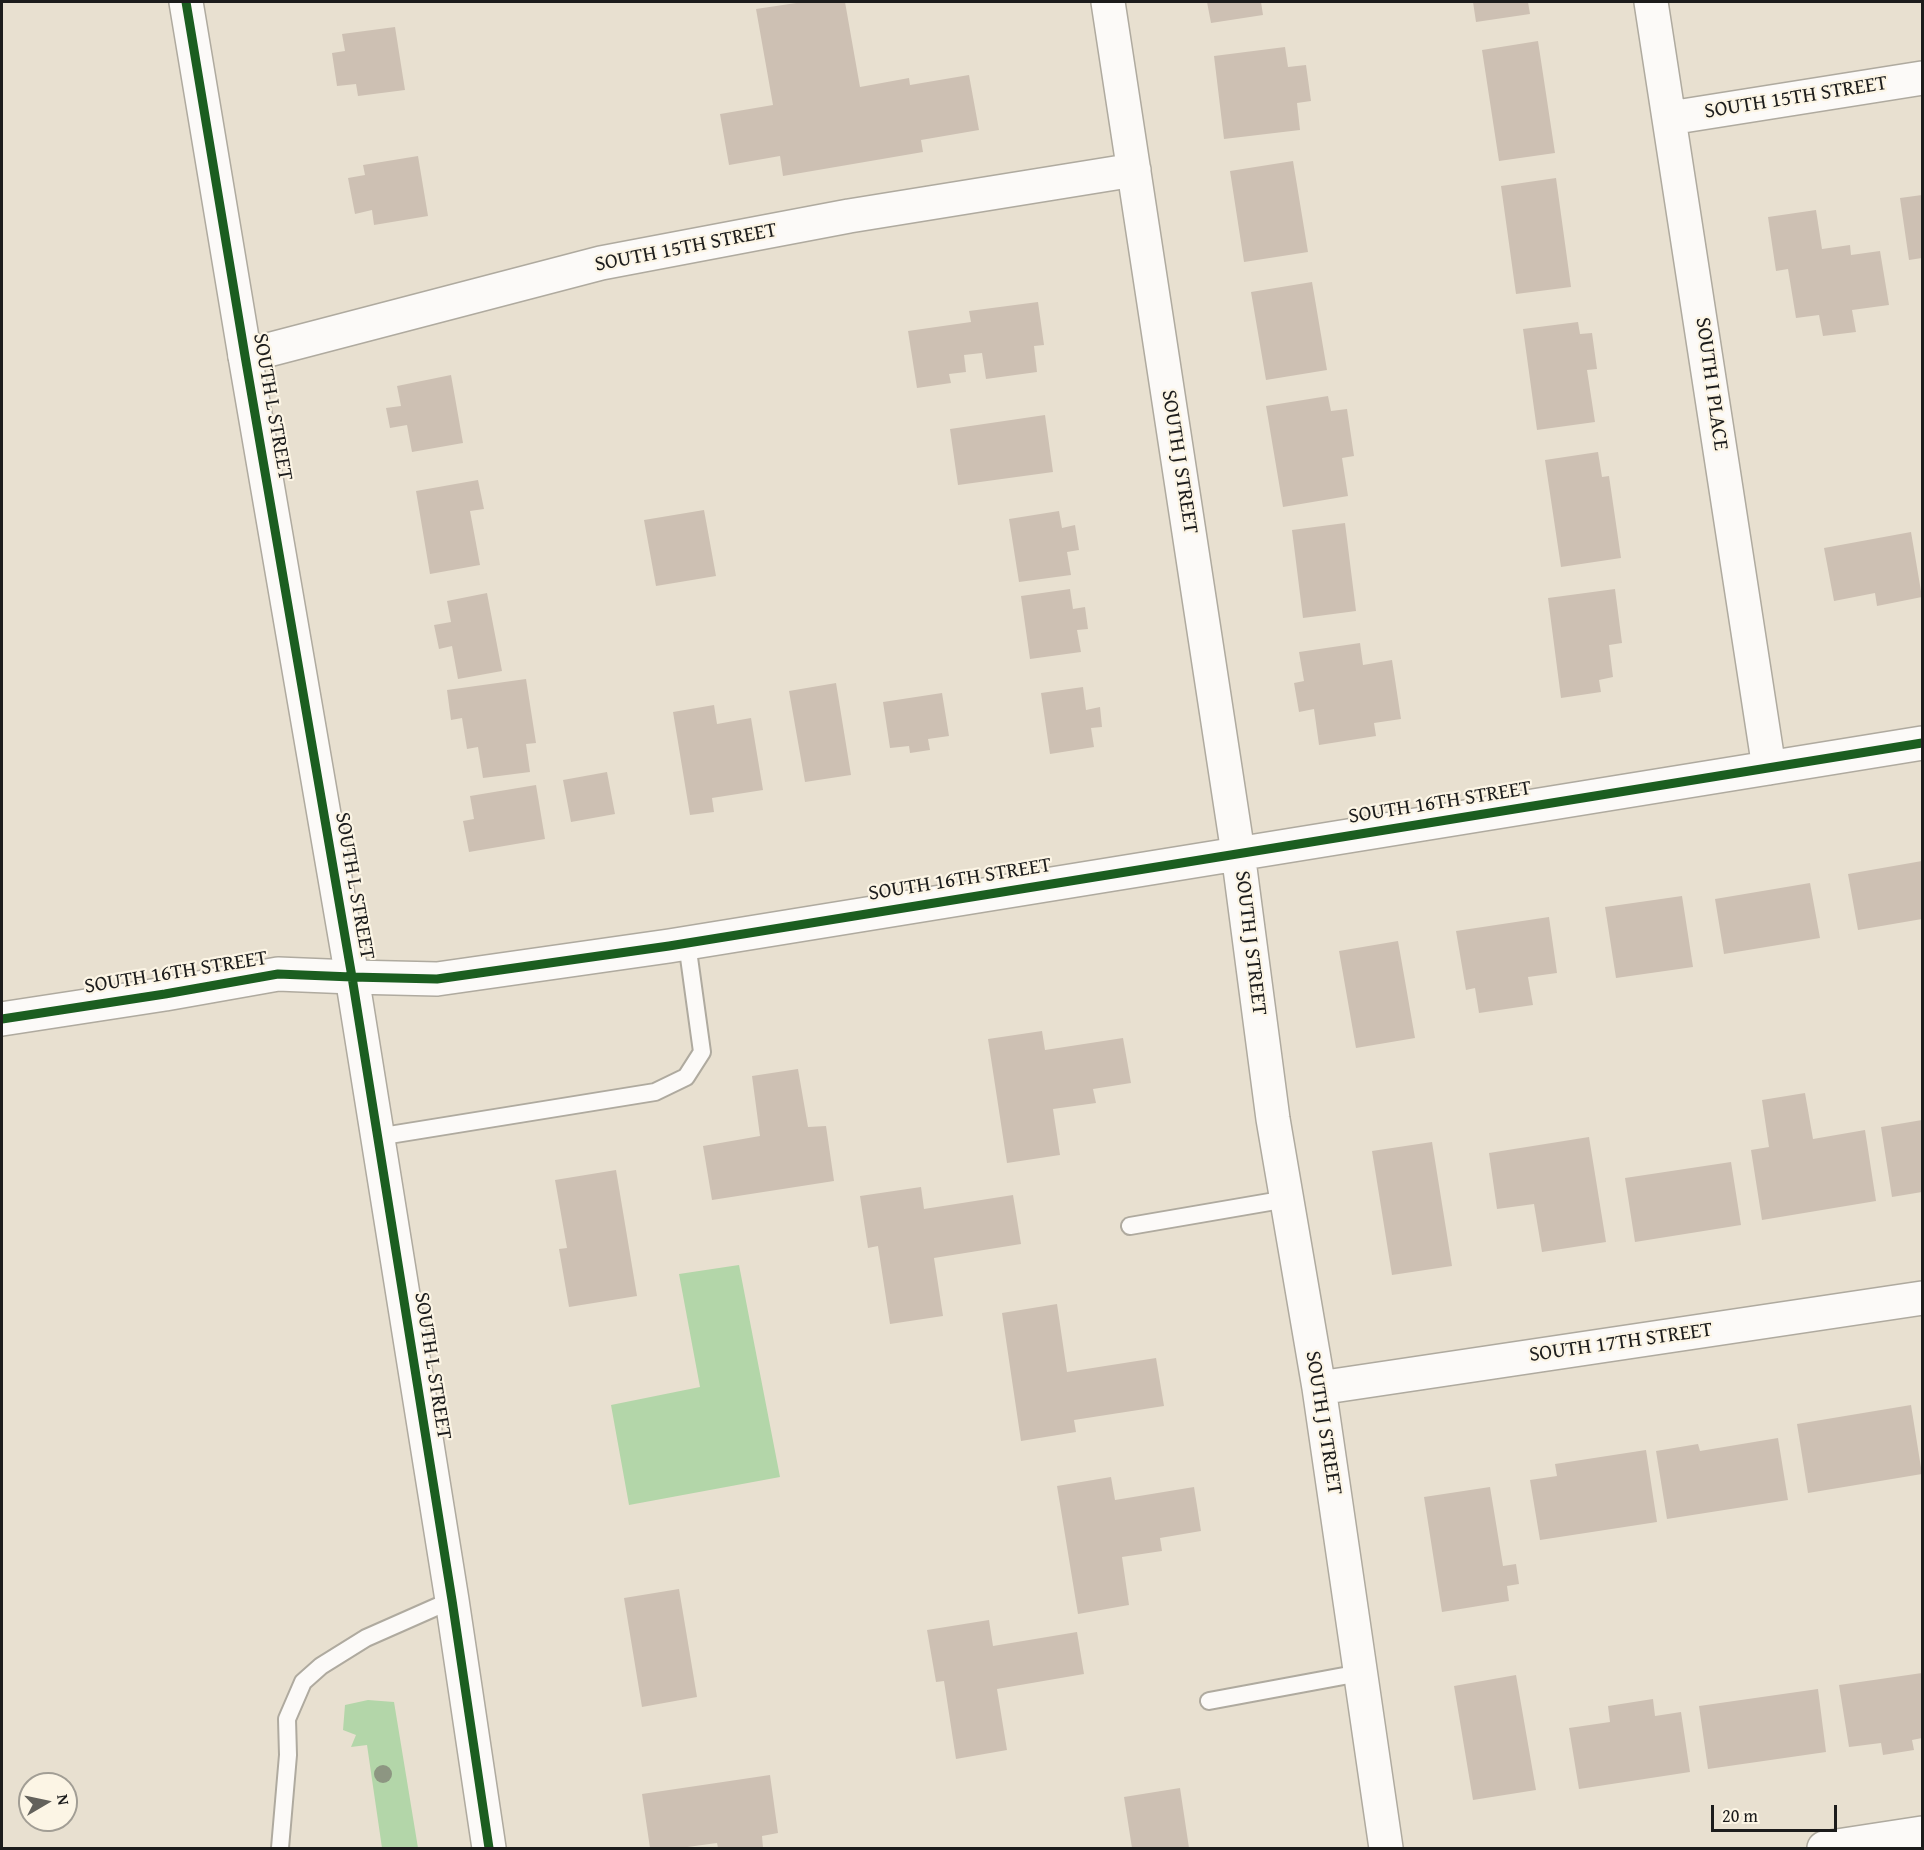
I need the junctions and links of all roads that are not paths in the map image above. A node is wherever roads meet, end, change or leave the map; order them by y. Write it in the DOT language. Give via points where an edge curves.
graph roads {
  1 [pos="186,2"];
  2 [pos="1108,2"];
  3 [pos="1651,2"];
  4 [pos="1923,78"];
  5 [pos="1670,118"];
  6 [pos="1134,170"];
  7 [pos="245,356"];
  8 [pos="1923,743"];
  9 [pos="1769,768"];
  10 [pos="1238,853"];
  11 [pos="687,943"];
  12 [pos="352,977"];
  13 [pos="2,1019"];
  14 [pos="377,1137"];
  15 [pos="1287,1199"];
  16 [pos="1130,1226"];
  17 [pos="1923,1298"];
  18 [pos="1319,1388"];
  19 [pos="452,1600"];
  20 [pos="1360,1673"];
  21 [pos="1209,1701"];
  22 [pos="1923,1833"];
  23 [pos="280,1848"];
  24 [pos="489,1848"];
  25 [pos="1386,1848"];
  26 [pos="1824,1848"];
  1 -- 7 [label="street, SOUTH L STREET"];
  2 -- 6 [label="street, SOUTH J STREET"];
  3 -- 5 [label="street, SOUTH I PLACE"];
  4 -- 5 [label="street, SOUTH 15TH STREET"];
  5 -- 9 [label="street, SOUTH I PLACE"];
  6 -- 7 [label="street, SOUTH 15TH STREET" via="849,216 601,263"];
  6 -- 10 [label="street, SOUTH J STREET"];
  7 -- 12 [label="street, SOUTH L STREET"];
  8 -- 9 [label="street, SOUTH 16TH STREET"];
  9 -- 10 [label="street, SOUTH 16TH STREET"];
  10 -- 11 [label="street, SOUTH 16TH STREET"];
  10 -- 15 [label="street, SOUTH J STREET"];
  11 -- 12 [label="street, SOUTH 16TH STREET" via="436,979"];
  11 -- 14 [label="lane" via="702,1052 686,1077 655,1092"];
  12 -- 13 [label="street, SOUTH 16TH STREET" via="278,974"];
  12 -- 14 [label="street, SOUTH L STREET"];
  14 -- 19 [label="street, SOUTH L STREET"];
  15 -- 16 [label="lane"];
  15 -- 18 [label="street, SOUTH J STREET"];
  17 -- 18 [label="street, SOUTH 17TH STREET"];
  18 -- 20 [label="street, SOUTH J STREET"];
  19 -- 23 [label="lane" via="366,1638 303,1682 287,1719"];
  19 -- 24 [label="street, SOUTH L STREET"];
  20 -- 21 [label="lane"];
  20 -- 25 [label="street, SOUTH J STREET"];
  22 -- 26 [label="street"];
}
